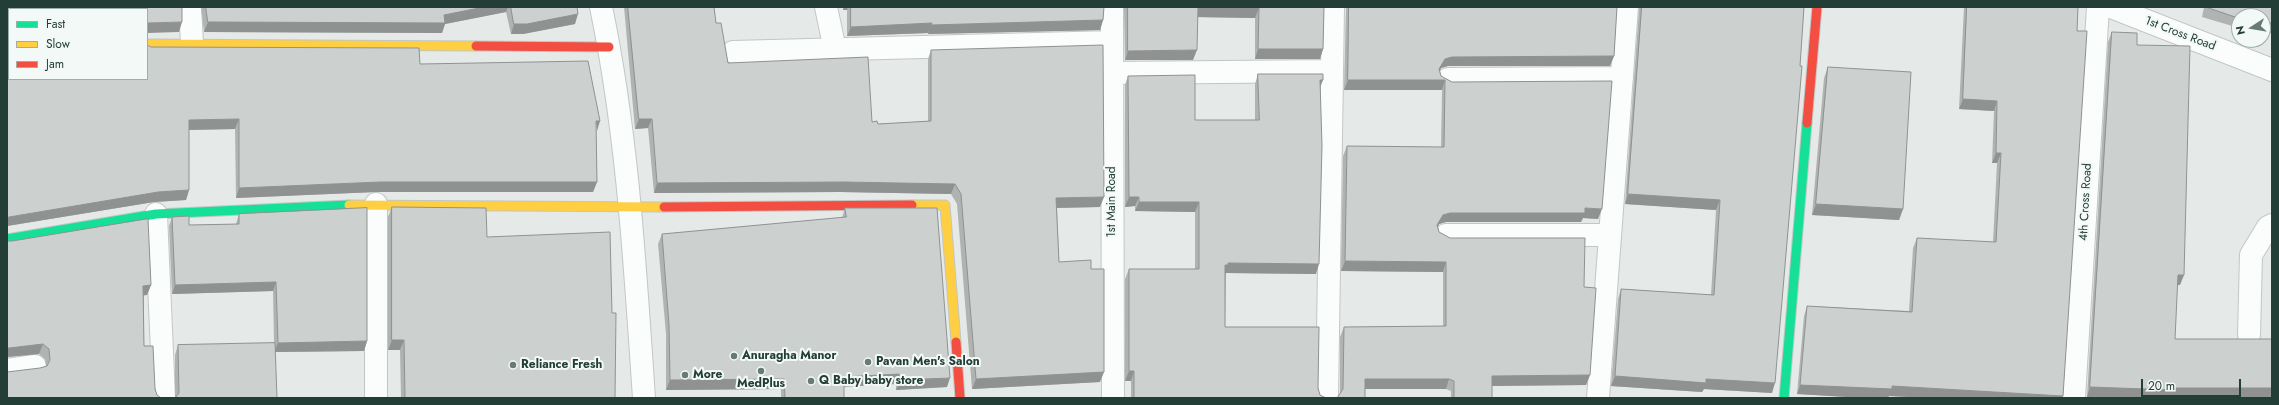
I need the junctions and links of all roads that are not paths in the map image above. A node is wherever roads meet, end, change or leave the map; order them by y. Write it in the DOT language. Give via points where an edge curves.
graph roads {
  1 [pos="190,7"];
  2 [pos="601,7"];
  3 [pos="826,7"];
  4 [pos="1112,7"];
  5 [pos="1333,7"];
  6 [pos="1627,7"];
  7 [pos="1817,7"];
  8 [pos="2098,7"];
  9 [pos="2111,7"];
  10 [pos="1112,42"];
  11 [pos="192,43"];
  12 [pos="148,44"];
  13 [pos="609,47"];
  14 [pos="835,50"];
  15 [pos="733,52"];
  16 [pos="2272,70"];
  17 [pos="1332,71"];
  18 [pos="1112,73"];
  19 [pos="1622,78"];
  20 [pos="1448,79"];
  21 [pos="376,204"];
  22 [pos="631,207"];
  23 [pos="156,214"];
  24 [pos="2272,225"];
  25 [pos="1446,235"];
  26 [pos="1610,235"];
  27 [pos="7,239"];
  28 [pos="2249,335"];
  29 [pos="35,366"];
  30 [pos="7,370"];
  31 [pos="164,398"];
  32 [pos="376,398"];
  33 [pos="644,398"];
  34 [pos="960,398"];
  35 [pos="1113,398"];
  36 [pos="1327,398"];
  37 [pos="1598,398"];
  38 [pos="1784,398"];
  39 [pos="2074,398"];
  1 -- 11 [label="street"];
  2 -- 13 [label="street"];
  3 -- 14 [label="street"];
  4 -- 10 [label="street, 1st Main Road"];
  5 -- 17 [label="street"];
  6 -- 19 [label="street"];
  7 -- 38 [label="street"];
  8 -- 39 [label="street, 4th Cross Road"];
  9 -- 16 [label="street, 1st Cross Road"];
  10 -- 14 [label="street"];
  10 -- 18 [label="street, 1st Main Road"];
  11 -- 12 [label="street"];
  11 -- 13 [label="street"];
  13 -- 22 [label="street"];
  14 -- 15 [label="street"];
  17 -- 18 [label="street"];
  17 -- 36 [label="street"];
  18 -- 35 [label="street, 1st Main Road"];
  19 -- 20 [label="street"];
  19 -- 26 [label="street"];
  21 -- 22 [label="street"];
  21 -- 23 [label="street"];
  21 -- 32 [label="street"];
  22 -- 33 [label="street"];
  22 -- 34 [label="street" via="945,205"];
  23 -- 27 [label="street"];
  23 -- 31 [label="street"];
  24 -- 28 [label="street" via="2268,227 2251,255"];
  25 -- 26 [label="street"];
  26 -- 37 [label="street"];
  29 -- 30 [label="street"];
}
